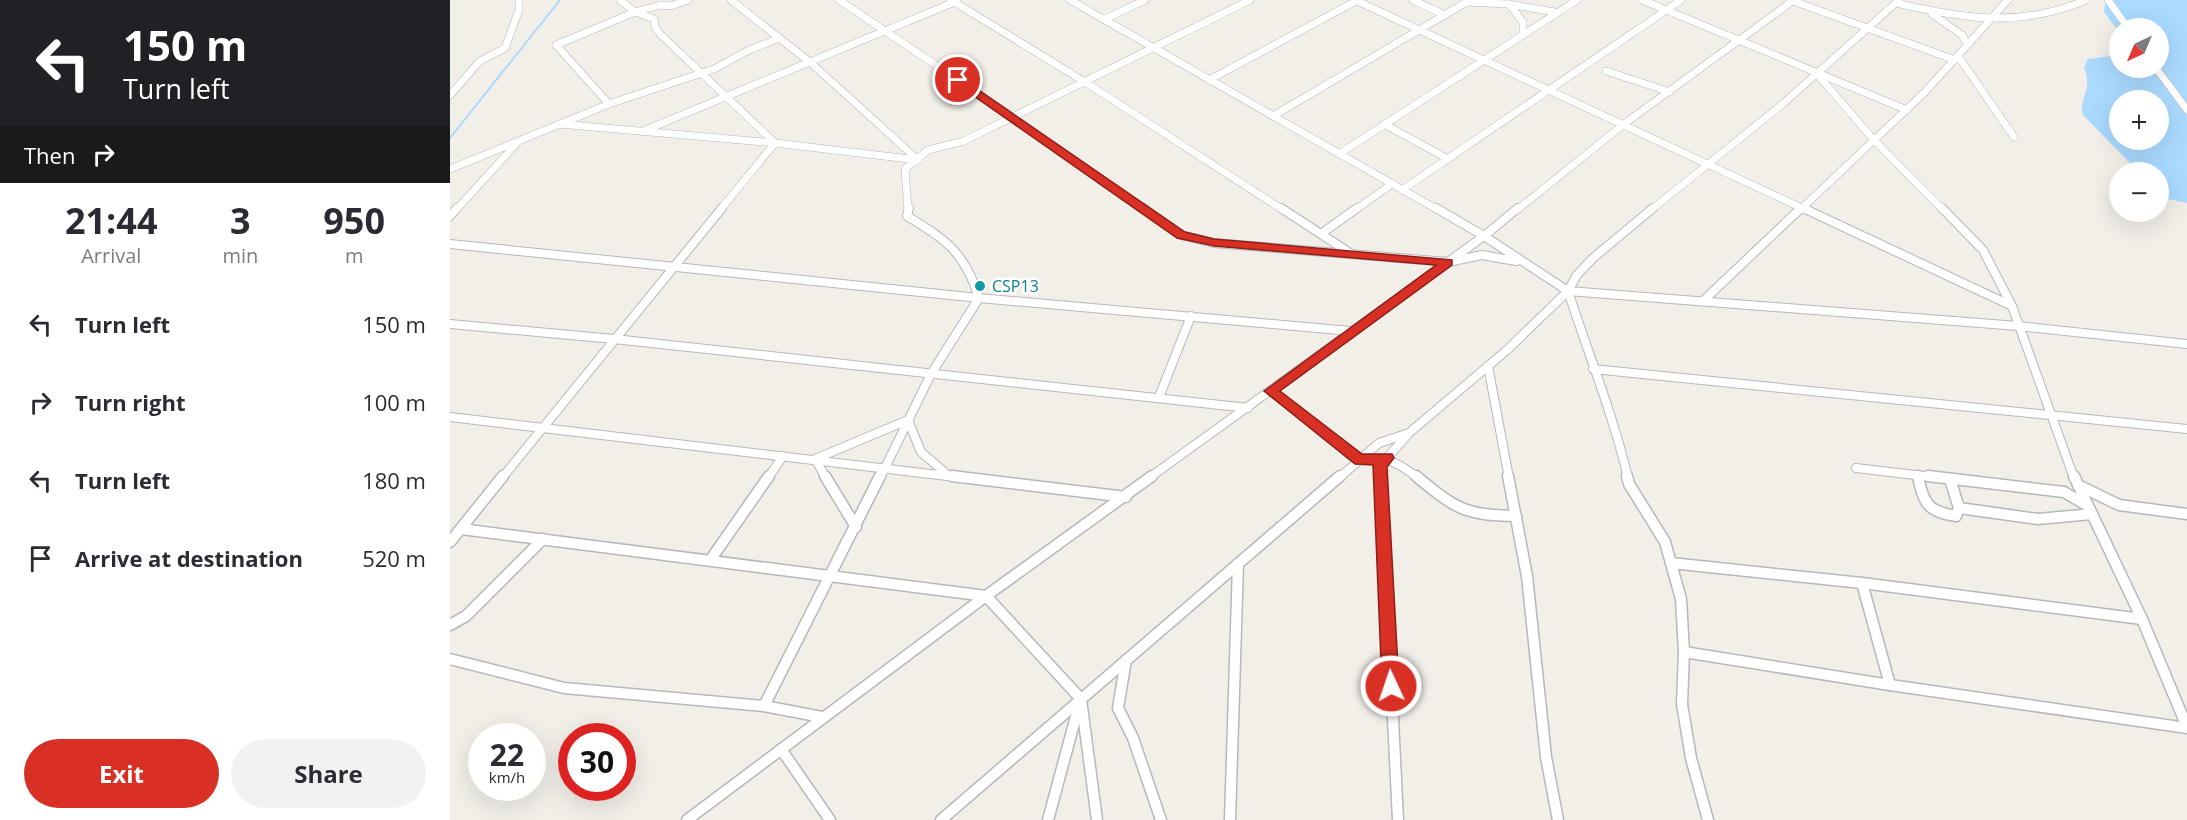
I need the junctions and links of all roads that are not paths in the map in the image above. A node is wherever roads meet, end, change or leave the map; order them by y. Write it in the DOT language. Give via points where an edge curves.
graph roads {
  1 [pos="519,0"];
  2 [pos="620,0"];
  3 [pos="688,0"];
  4 [pos="731,0"];
  5 [pos="839,0"];
  6 [pos="1070,0"];
  7 [pos="1145,0"];
  8 [pos="1250,0"];
  9 [pos="1357,0"];
  10 [pos="1413,0"];
  11 [pos="1501,0"];
  12 [pos="1577,0"];
  13 [pos="1642,0"];
  14 [pos="1682,0"];
  15 [pos="1793,0"];
  16 [pos="2008,0"];
  17 [pos="2086,0"];
  18 [pos="2108,0"];
  19 [pos="955,1"];
  20 [pos="1468,1"];
  21 [pos="1898,2"];
  22 [pos="1508,4"];
  23 [pos="1667,10"];
  24 [pos="1928,11"];
  25 [pos="635,12"];
  26 [pos="1556,12"];
  27 [pos="1445,15"];
  28 [pos="2121,18"];
  29 [pos="1105,19"];
  30 [pos="1991,20"];
  31 [pos="1868,28"];
  32 [pos="1420,30"];
  33 [pos="885,31"];
  34 [pos="1523,34"];
  35 [pos="780,38"];
  36 [pos="1740,40"];
  37 [pos="1968,45"];
  38 [pos="1155,47"];
  39 [pos="1957,58"];
  40 [pos="1485,60"];
  41 [pos="811,63"];
  42 [pos="1606,71"];
  43 [pos="701,74"];
  44 [pos="1817,74"];
  45 [pos="2163,78"];
  46 [pos="1209,80"];
  47 [pos="1085,82"];
  48 [pos="1551,90"];
  49 [pos="1670,92"];
  50 [pos="450,95"];
  51 [pos="726,97"];
  52 [pos="609,104"];
  53 [pos="1907,110"];
  54 [pos="2187,110"];
  55 [pos="1273,116"];
  56 [pos="1013,117"];
  57 [pos="559,124"];
  58 [pos="1384,124"];
  59 [pos="1624,124"];
  60 [pos="641,132"];
  61 [pos="2014,136"];
  62 [pos="521,139"];
  63 [pos="1873,139"];
  64 [pos="775,143"];
  65 [pos="1339,154"];
  66 [pos="1449,159"];
  67 [pos="918,160"];
  68 [pos="1706,164"];
  69 [pos="450,169"];
  70 [pos="1392,184"];
  71 [pos="1402,190"];
  72 [pos="1802,209"];
  73 [pos="450,216"];
  74 [pos="1321,234"];
  75 [pos="1484,236"];
  76 [pos="450,244"];
  77 [pos="1351,253"];
  78 [pos="1448,262"];
  79 [pos="1527,264"];
  80 [pos="674,267"];
  81 [pos="1568,291"];
  82 [pos="979,298"];
  83 [pos="1703,301"];
  84 [pos="2012,306"];
  85 [pos="1191,316"];
  86 [pos="450,324"];
  87 [pos="2018,326"];
  88 [pos="1352,331"];
  89 [pos="614,339"];
  90 [pos="2187,344"];
  91 [pos="1488,366"];
  92 [pos="1593,369"];
  93 [pos="931,374"];
  94 [pos="1271,391"];
  95 [pos="1159,397"];
  96 [pos="1248,408"];
  97 [pos="2051,416"];
  98 [pos="450,417"];
  99 [pos="908,420"];
  100 [pos="540,428"];
  101 [pos="2187,429"];
  102 [pos="1409,433"];
  103 [pos="783,456"];
  104 [pos="1387,458"];
  105 [pos="815,459"];
  106 [pos="1360,460"];
  107 [pos="885,468"];
  108 [pos="1856,468"];
  109 [pos="1918,475"];
  110 [pos="949,476"];
  111 [pos="1950,479"];
  112 [pos="2077,485"];
  113 [pos="1126,497"];
  114 [pos="1959,508"];
  115 [pos="2090,510"];
  116 [pos="2187,514"];
  117 [pos="1516,516"];
  118 [pos="856,527"];
  119 [pos="461,529"];
  120 [pos="543,538"];
  121 [pos="450,542"];
  122 [pos="711,559"];
  123 [pos="1671,563"];
  124 [pos="1238,564"];
  125 [pos="831,576"];
  126 [pos="1862,583"];
  127 [pos="986,596"];
  128 [pos="2142,619"];
  129 [pos="450,625"];
  130 [pos="1684,652"];
  131 [pos="450,659"];
  132 [pos="1126,660"];
  133 [pos="1890,685"];
  134 [pos="1081,699"];
  135 [pos="764,706"];
  136 [pos="822,717"];
  137 [pos="2187,727"];
  138 [pos="781,749"];
  139 [pos="687,820"];
  140 [pos="830,820"];
  141 [pos="941,820"];
  142 [pos="1048,820"];
  143 [pos="1097,820"];
  144 [pos="1161,820"];
  145 [pos="1230,820"];
  146 [pos="1398,820"];
  147 [pos="1558,820"];
  148 [pos="1708,820"];
  1 -- 50 [label="street" via="505,48 480,61"];
  2 -- 25 [label="street"];
  3 -- 25 [label="street"];
  4 -- 35 [label="street"];
  5 -- 33 [label="street"];
  6 -- 29 [label="street"];
  7 -- 29 [label="street"];
  8 -- 38 [label="street"];
  9 -- 32 [label="street"];
  9 -- 46 [label="street"];
  10 -- 27 [label="street"];
  11 -- 22 [label="street"];
  12 -- 26 [label="street"];
  13 -- 23 [label="street"];
  14 -- 23 [label="street"];
  15 -- 31 [label="street"];
  15 -- 36 [label="street"];
  16 -- 30 [label="street"];
  17 -- 30 [label="street" via="2042,15"];
  18 -- 28 [label="street"];
  19 -- 33 [label="street"];
  19 -- 47 [label="street"];
  20 -- 22 [label="street"];
  20 -- 27 [label="street"];
  21 -- 24 [label="street"];
  21 -- 31 [label="street"];
  22 -- 26 [label="street"];
  22 -- 34 [label="street" via="1523,22"];
  23 -- 36 [label="street"];
  23 -- 48 [label="street"];
  24 -- 30 [label="street"];
  24 -- 37 [label="street" via="1962,35"];
  25 -- 43 [label="street" via="654,19 660,34"];
  25 -- 52 [label="street" via="556,45"];
  26 -- 34 [label="street"];
  27 -- 32 [label="street"];
  29 -- 38 [label="street"];
  30 -- 37 [label="street"];
  31 -- 39 [label="street"];
  31 -- 44 [label="street"];
  32 -- 40 [label="street"];
  32 -- 55 [label="street"];
  33 -- 41 [label="street"];
  33 -- 56 [label="street"];
  34 -- 40 [label="street"];
  35 -- 41 [label="street"];
  35 -- 43 [label="street"];
  36 -- 44 [label="street"];
  36 -- 49 [label="street"];
  37 -- 39 [label="street"];
  38 -- 46 [label="street"];
  38 -- 47 [label="street"];
  39 -- 53 [label="street"];
  39 -- 61 [label="street"];
  40 -- 48 [label="street"];
  40 -- 58 [label="street"];
  41 -- 51 [label="street"];
  41 -- 67 [label="street"];
  42 -- 49 [label="street"];
  43 -- 51 [label="street"];
  43 -- 52 [label="street"];
  44 -- 53 [label="street"];
  44 -- 63 [label="street"];
  44 -- 68 [label="street"];
  45 -- 54 [label="street"];
  46 -- 55 [label="street"];
  47 -- 56 [label="street"];
  47 -- 74 [label="street"];
  48 -- 59 [label="street"];
  48 -- 66 [label="street"];
  49 -- 59 [label="street"];
  51 -- 60 [label="street"];
  51 -- 64 [label="street"];
  52 -- 57 [label="street"];
  53 -- 63 [label="street"];
  55 -- 65 [label="street"];
  56 -- 67 [label="street" via="964,141 928,150"];
  56 -- 77 [label="street" via="1181,235 1214,243"];
  57 -- 60 [label="street"];
  57 -- 62 [label="street"];
  58 -- 65 [label="street"];
  58 -- 66 [label="street"];
  59 -- 68 [label="street"];
  59 -- 75 [label="street"];
  60 -- 64 [label="street"];
  62 -- 69 [label="street"];
  62 -- 73 [label="street"];
  63 -- 72 [label="street"];
  63 -- 84 [label="street" via="1983,250"];
  64 -- 67 [label="street"];
  64 -- 80 [label="street"];
  65 -- 70 [label="street"];
  66 -- 71 [label="street"];
  67 -- 82 [label="street" via="905,169 907,216 956,253 968,267"];
  68 -- 72 [label="street"];
  68 -- 81 [label="street" via="1593,258"];
  70 -- 71 [label="street"];
  70 -- 74 [label="street"];
  71 -- 75 [label="street"];
  72 -- 83 [label="street"];
  72 -- 84 [label="street"];
  74 -- 77 [label="street"];
  75 -- 78 [label="street"];
  75 -- 79 [label="street"];
  76 -- 80 [label="street"];
  77 -- 78 [label="street"];
  78 -- 79 [label="street" via="1473,255 1494,255"];
  78 -- 88 [label="street"];
  79 -- 81 [label="street"];
  80 -- 82 [label="street"];
  80 -- 89 [label="street"];
  81 -- 83 [label="street"];
  81 -- 91 [label="street"];
  81 -- 92 [label="street"];
  82 -- 85 [label="street"];
  82 -- 93 [label="street"];
  83 -- 87 [label="street"];
  84 -- 87 [label="street"];
  85 -- 88 [label="street"];
  85 -- 95 [label="street"];
  86 -- 89 [label="street"];
  87 -- 90 [label="street"];
  87 -- 97 [label="street"];
  88 -- 94 [label="street"];
  89 -- 93 [label="street"];
  89 -- 100 [label="street"];
  91 -- 102 [label="street"];
  91 -- 117 [label="street"];
  92 -- 97 [label="street"];
  92 -- 123 [label="street" via="1618,438 1629,484 1665,542"];
  93 -- 95 [label="street"];
  93 -- 99 [label="street"];
  94 -- 96 [label="street"];
  94 -- 106 [label="street"];
  95 -- 96 [label="street"];
  96 -- 113 [label="street"];
  97 -- 101 [label="street"];
  97 -- 112 [label="street"];
  98 -- 100 [label="street"];
  99 -- 105 [label="street"];
  99 -- 107 [label="street"];
  99 -- 110 [label="street" via="921,452"];
  100 -- 103 [label="street"];
  100 -- 119 [label="street"];
  102 -- 104 [label="street"];
  102 -- 106 [label="street" via="1379,444"];
  103 -- 105 [label="street"];
  103 -- 122 [label="street"];
  104 -- 106 [label="street"];
  104 -- 117 [label="street" via="1402,465 1450,504 1480,515"];
  104 -- 146 [label="street" via="1380,466 1380,493"];
  105 -- 107 [label="street"];
  105 -- 118 [label="street"];
  106 -- 124 [label="street"];
  107 -- 110 [label="street"];
  107 -- 118 [label="street"];
  108 -- 109 [label="street"];
  109 -- 111 [label="street"];
  109 -- 114 [label="street" via="1928,507 1938,514 1956,516"];
  110 -- 113 [label="street"];
  111 -- 114 [label="street"];
  111 -- 115 [label="street" via="2064,492"];
  112 -- 115 [label="street"];
  112 -- 116 [label="street" via="2119,505"];
  113 -- 127 [label="street"];
  114 -- 115 [label="street" via="2038,519"];
  115 -- 128 [label="street"];
  117 -- 147 [label="street" via="1527,576 1546,757"];
  118 -- 125 [label="street"];
  119 -- 120 [label="street"];
  119 -- 121 [label="street"];
  120 -- 122 [label="street"];
  120 -- 129 [label="street" via="466,616"];
  122 -- 125 [label="street"];
  123 -- 126 [label="street"];
  123 -- 130 [label="street" via="1681,599"];
  124 -- 132 [label="street"];
  124 -- 145 [label="street"];
  125 -- 127 [label="street"];
  125 -- 135 [label="street"];
  126 -- 128 [label="street"];
  126 -- 133 [label="street"];
  127 -- 134 [label="street"];
  127 -- 136 [label="street"];
  128 -- 137 [label="street"];
  130 -- 133 [label="street"];
  130 -- 148 [label="street" via="1682,704 1691,758"];
  131 -- 135 [label="street" via="564,688"];
  132 -- 134 [label="street"];
  132 -- 144 [label="street" via="1118,708 1133,738"];
  133 -- 137 [label="street"];
  134 -- 141 [label="street"];
  134 -- 142 [label="street"];
  134 -- 143 [label="street"];
  135 -- 136 [label="street"];
  136 -- 138 [label="street"];
  138 -- 139 [label="street"];
  138 -- 140 [label="street"];
}
